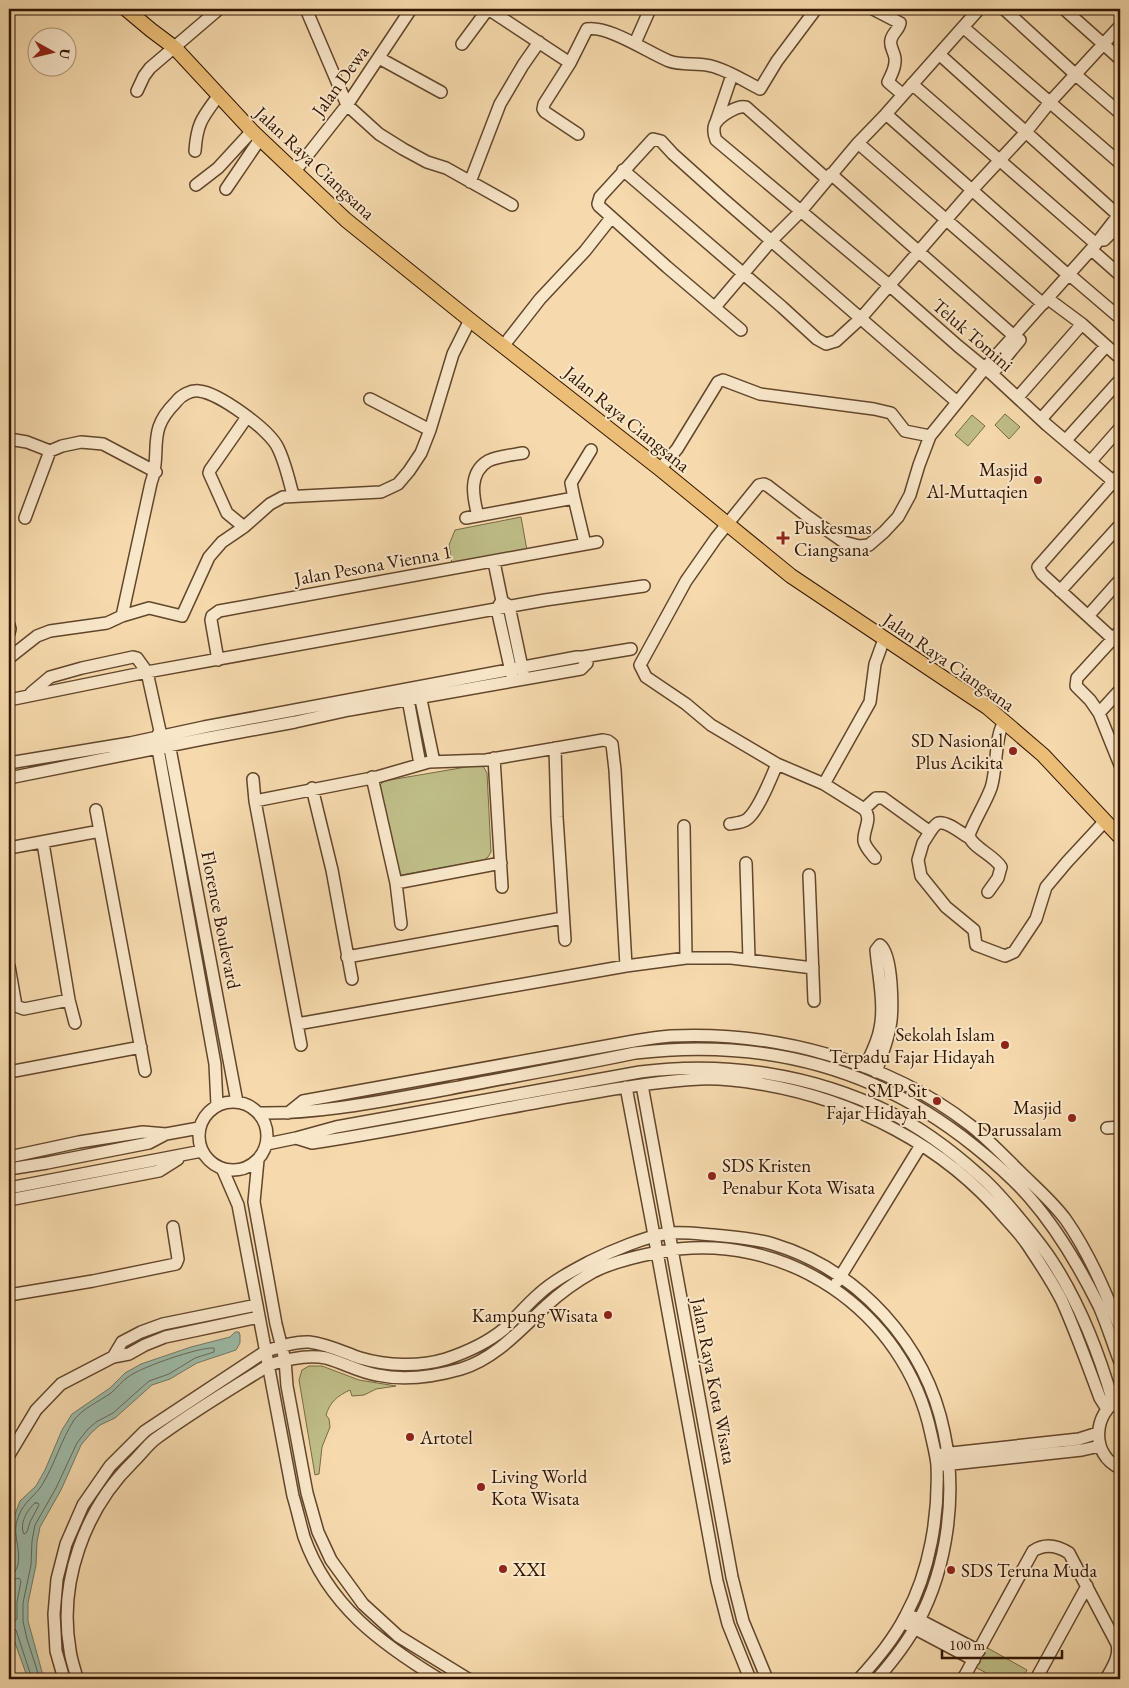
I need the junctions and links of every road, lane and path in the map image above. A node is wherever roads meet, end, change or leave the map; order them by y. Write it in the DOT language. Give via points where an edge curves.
graph roads {
  1 [pos="126,9"];
  2 [pos="219,9"];
  3 [pos="306,9"];
  4 [pos="411,9"];
  5 [pos="488,9"];
  6 [pos="650,9"];
  7 [pos="816,9"];
  8 [pos="873,9"];
  9 [pos="979,9"];
  10 [pos="1004,9"];
  11 [pos="1064,9"];
  12 [pos="1120,26"];
  13 [pos="963,27"];
  14 [pos="539,42"];
  15 [pos="634,43"];
  16 [pos="462,44"];
  17 [pos="1103,44"];
  18 [pos="175,48"];
  19 [pos="939,54"];
  20 [pos="379,58"];
  21 [pos="1120,59"];
  22 [pos="570,63"];
  23 [pos="732,75"];
  24 [pos="1076,75"];
  25 [pos="912,84"];
  26 [pos="137,92"];
  27 [pos="441,92"];
  28 [pos="902,94"];
  29 [pos="219,95"];
  30 [pos="1050,102"];
  31 [pos="347,105"];
  32 [pos="1120,113"];
  33 [pos="886,114"];
  34 [pos="716,122"];
  35 [pos="1026,132"];
  36 [pos="578,134"];
  37 [pos="256,135"];
  38 [pos="858,143"];
  39 [pos="196,151"];
  40 [pos="999,161"];
  41 [pos="1120,163"];
  42 [pos="623,170"];
  43 [pos="295,171"];
  44 [pos="829,176"];
  45 [pos="470,182"];
  46 [pos="196,185"];
  47 [pos="226,189"];
  48 [pos="972,190"];
  49 [pos="512,205"];
  50 [pos="801,211"];
  51 [pos="1119,214"];
  52 [pos="611,218"];
  53 [pos="946,220"];
  54 [pos="1116,233"];
  55 [pos="770,241"];
  56 [pos="1095,248"];
  57 [pos="919,251"];
  58 [pos="743,274"];
  59 [pos="1120,275"];
  60 [pos="1070,276"];
  61 [pos="890,285"];
  62 [pos="1047,302"];
  63 [pos="715,307"];
  64 [pos="861,318"];
  65 [pos="1120,318"];
  66 [pos="470,320"];
  67 [pos="1082,324"];
  68 [pos="742,330"];
  69 [pos="1014,336"];
  70 [pos="504,345"];
  71 [pos="1106,346"];
  72 [pos="1120,358"];
  73 [pos="989,371"];
  74 [pos="1120,380"];
  75 [pos="1018,397"];
  76 [pos="370,399"];
  77 [pos="957,402"];
  78 [pos="247,417"];
  79 [pos="1041,419"];
  80 [pos="1120,428"];
  81 [pos="430,430"];
  82 [pos="930,436"];
  83 [pos="9,439"];
  84 [pos="1066,440"];
  85 [pos="591,450"];
  86 [pos="50,451"];
  87 [pos="523,453"];
  88 [pos="1091,461"];
  89 [pos="660,469"];
  90 [pos="156,472"];
  91 [pos="1118,481"];
  92 [pos="293,495"];
  93 [pos="574,498"];
  94 [pos="24,518"];
  95 [pos="727,524"];
  96 [pos="1120,525"];
  97 [pos="244,527"];
  98 [pos="494,562"];
  99 [pos="1120,580"];
  100 [pos="644,586"];
  101 [pos="1060,591"];
  102 [pos="503,605"];
  103 [pos="122,616"];
  104 [pos="1088,616"];
  105 [pos="9,625"];
  106 [pos="9,633"];
  107 [pos="1116,635"];
  108 [pos="884,639"];
  109 [pos="631,649"];
  110 [pos="582,657"];
  111 [pos="9,658"];
  112 [pos="218,660"];
  113 [pos="147,672"];
  114 [pos="515,672"];
  115 [pos="1120,690"];
  116 [pos="420,692"];
  117 [pos="28,695"];
  118 [pos="407,695"];
  119 [pos="9,700"];
  120 [pos="1099,713"];
  121 [pos="1004,723"];
  122 [pos="162,740"];
  123 [pos="555,748"];
  124 [pos="494,758"];
  125 [pos="1119,760"];
  126 [pos="434,762"];
  127 [pos="9,763"];
  128 [pos="420,764"];
  129 [pos="777,764"];
  130 [pos="372,777"];
  131 [pos="9,778"];
  132 [pos="253,779"];
  133 [pos="824,784"];
  134 [pos="312,788"];
  135 [pos="255,801"];
  136 [pos="864,809"];
  137 [pos="96,810"];
  138 [pos="1105,821"];
  139 [pos="730,824"];
  140 [pos="684,826"];
  141 [pos="100,831"];
  142 [pos="930,832"];
  143 [pos="1119,833"];
  144 [pos="968,837"];
  145 [pos="43,843"];
  146 [pos="9,848"];
  147 [pos="875,858"];
  148 [pos="746,863"];
  149 [pos="501,864"];
  150 [pos="809,875"];
  151 [pos="396,883"];
  152 [pos="502,888"];
  153 [pos="988,892"];
  154 [pos="564,918"];
  155 [pos="401,924"];
  156 [pos="565,940"];
  157 [pos="348,957"];
  158 [pos="686,958"];
  159 [pos="749,959"];
  160 [pos="9,966"];
  161 [pos="626,966"];
  162 [pos="812,968"];
  163 [pos="352,979"];
  164 [pos="69,1000"];
  165 [pos="814,1001"];
  166 [pos="75,1023"];
  167 [pos="297,1024"];
  168 [pos="738,1038"];
  169 [pos="301,1045"];
  170 [pos="615,1045"];
  171 [pos="141,1047"];
  172 [pos="751,1052"];
  173 [pos="604,1060"];
  174 [pos="871,1070"];
  175 [pos="145,1071"];
  176 [pos="9,1072"];
  177 [pos="868,1082"];
  178 [pos="642,1084"];
  179 [pos="816,1084"];
  180 [pos="626,1087"];
  181 [pos="799,1092"];
  182 [pos="860,1099"];
  183 [pos="237,1102"];
  184 [pos="937,1103"];
  185 [pos="217,1105"];
  186 [pos="259,1113"];
  187 [pos="288,1113"];
  188 [pos="930,1114"];
  189 [pos="1120,1127"];
  190 [pos="199,1128"];
  191 [pos="1107,1128"];
  192 [pos="166,1134"];
  193 [pos="296,1138"];
  194 [pos="267,1144"];
  195 [pos="921,1145"];
  196 [pos="946,1148"];
  197 [pos="202,1152"];
  198 [pos="183,1156"];
  199 [pos="10,1157"];
  200 [pos="258,1160"];
  201 [pos="24,1166"];
  202 [pos="222,1168"];
  203 [pos="9,1169"];
  204 [pos="980,1176"];
  205 [pos="9,1188"];
  206 [pos="983,1194"];
  207 [pos="9,1200"];
  208 [pos="173,1227"];
  209 [pos="670,1233"];
  210 [pos="654,1237"];
  211 [pos="672,1249"];
  212 [pos="657,1252"];
  213 [pos="841,1276"];
  214 [pos="832,1287"];
  215 [pos="9,1295"];
  216 [pos="258,1311"];
  217 [pos="1120,1328"];
  218 [pos="283,1346"];
  219 [pos="266,1351"];
  220 [pos="285,1360"];
  221 [pos="1120,1362"];
  222 [pos="269,1364"];
  223 [pos="1113,1403"];
  224 [pos="1098,1433"];
  225 [pos="1100,1446"];
  226 [pos="9,1455"];
  227 [pos="949,1458"];
  228 [pos="936,1460"];
  229 [pos="1120,1468"];
  230 [pos="719,1502"];
  231 [pos="704,1505"];
  232 [pos="1087,1586"];
  233 [pos="905,1617"];
  234 [pos="917,1624"];
  235 [pos="976,1655"];
  236 [pos="64,1679"];
  237 [pos="77,1679"];
  238 [pos="439,1679"];
  239 [pos="468,1679"];
  240 [pos="750,1679"];
  241 [pos="767,1679"];
  242 [pos="859,1679"];
  243 [pos="877,1679"];
  244 [pos="963,1679"];
  245 [pos="1036,1679"];
  246 [pos="1106,1679"];
  1 -- 18 [label="main road, Jalan Raya Ciangsana"];
  2 -- 18 [label="street"];
  3 -- 31 [label="street"];
  4 -- 20 [label="street, Jalan Dewa"];
  5 -- 14 [label="street"];
  5 -- 16 [label="street"];
  6 -- 15 [label="street"];
  7 -- 23 [label="street" via="777,60 760,89"];
  8 -- 28 [label="street" via="900,22 890,41 896,59 888,82"];
  9 -- 13 [label="street"];
  10 -- 24 [label="street"];
  11 -- 17 [label="street"];
  12 -- 17 [label="street"];
  13 -- 19 [label="street"];
  13 -- 30 [label="street"];
  14 -- 22 [label="street"];
  14 -- 45 [label="street" via="500,104"];
  15 -- 22 [label="street" via="590,28 585,31"];
  15 -- 23 [label="street" via="671,62 709,65"];
  17 -- 21 [label="street"];
  17 -- 24 [label="street"];
  18 -- 26 [label="street" via="150,68"];
  18 -- 29 [label="main road, Jalan Raya Ciangsana"];
  19 -- 25 [label="street"];
  19 -- 35 [label="street"];
  20 -- 27 [label="street"];
  20 -- 31 [label="street, Jalan Dewa"];
  22 -- 36 [label="street" via="543,109"];
  23 -- 34 [label="street"];
  24 -- 30 [label="street"];
  24 -- 32 [label="street"];
  25 -- 28 [label="street"];
  25 -- 40 [label="street"];
  28 -- 33 [label="street"];
  29 -- 37 [label="main road, Jalan Raya Ciangsana"];
  29 -- 39 [label="street" via="200,122"];
  30 -- 35 [label="street"];
  30 -- 41 [label="street"];
  31 -- 43 [label="street, Jalan Dewa"];
  31 -- 45 [label="street" via="379,134"];
  33 -- 38 [label="street"];
  33 -- 48 [label="street"];
  34 -- 44 [label="street" via="735,107 746,106"];
  34 -- 50 [label="street, Teluk Tomini" via="716,140"];
  35 -- 40 [label="street"];
  35 -- 51 [label="street"];
  37 -- 43 [label="main road, Jalan Raya Ciangsana"];
  37 -- 46 [label="street"];
  37 -- 47 [label="street"];
  38 -- 44 [label="street"];
  38 -- 53 [label="street"];
  40 -- 48 [label="street"];
  40 -- 56 [label="street"];
  42 -- 52 [label="street" via="598,200 599,206"];
  42 -- 55 [label="street" via="652,139 658,140"];
  42 -- 58 [label="street"];
  43 -- 66 [label="main road, Jalan Raya Ciangsana" via="346,220"];
  44 -- 50 [label="street"];
  44 -- 57 [label="street"];
  45 -- 49 [label="street"];
  48 -- 53 [label="street"];
  48 -- 60 [label="street"];
  50 -- 55 [label="street"];
  50 -- 61 [label="street, Teluk Tomini"];
  51 -- 56 [label="street"];
  52 -- 63 [label="street"];
  52 -- 70 [label="street"];
  53 -- 57 [label="street"];
  53 -- 62 [label="street"];
  54 -- 56 [label="street"];
  55 -- 58 [label="street"];
  55 -- 64 [label="street"];
  56 -- 59 [label="street"];
  56 -- 60 [label="street"];
  57 -- 61 [label="street"];
  57 -- 69 [label="street"];
  58 -- 63 [label="street"];
  58 -- 64 [label="street" via="826,344 836,341"];
  60 -- 62 [label="street"];
  60 -- 65 [label="street"];
  61 -- 64 [label="street"];
  61 -- 73 [label="street, Teluk Tomini"];
  62 -- 67 [label="street"];
  62 -- 69 [label="street"];
  62 -- 73 [label="street"];
  63 -- 68 [label="street"];
  64 -- 77 [label="street"];
  66 -- 70 [label="main road, Jalan Raya Ciangsana"];
  66 -- 81 [label="street" via="453,354"];
  67 -- 71 [label="street"];
  67 -- 75 [label="street"];
  69 -- 73 [label="street"];
  70 -- 89 [label="main road, Jalan Raya Ciangsana"];
  71 -- 72 [label="street"];
  71 -- 79 [label="street"];
  73 -- 75 [label="street, Teluk Tomini"];
  73 -- 77 [label="street"];
  74 -- 84 [label="street"];
  75 -- 79 [label="street, Teluk Tomini"];
  76 -- 81 [label="street"];
  77 -- 82 [label="street"];
  78 -- 90 [label="street" via="218,398 200,391 188,392 177,400 159,426"];
  78 -- 92 [label="street" via="269,434 278,447"];
  78 -- 97 [label="street" via="210,470 228,513"];
  79 -- 84 [label="street, Teluk Tomini"];
  80 -- 88 [label="street"];
  81 -- 92 [label="street" via="410,471 398,484 381,492"];
  82 -- 89 [label="street" via="905,432 891,413 760,394 723,380 718,382 677,449"];
  82 -- 95 [label="street" via="910,495 898,517 869,545 844,542 764,484 759,485"];
  83 -- 86 [label="street"];
  84 -- 88 [label="street, Teluk Tomini"];
  85 -- 93 [label="street, Jalan Pesona Vienna 1" via="571,483"];
  86 -- 90 [label="street" via="81,442 103,444"];
  86 -- 94 [label="street"];
  87 -- 93 [label="street" via="489,461 479,470 474,481 472,517"];
  88 -- 91 [label="street, Teluk Tomini"];
  89 -- 95 [label="main road, Jalan Raya Ciangsana"];
  90 -- 103 [label="street"];
  91 -- 101 [label="street" via="1038,567"];
  92 -- 97 [label="street" via="283,496 270,504"];
  93 -- 98 [label="street, Jalan Pesona Vienna 1" via="591,543"];
  95 -- 108 [label="main road, Jalan Raya Ciangsana" via="791,576"];
  95 -- 129 [label="street" via="686,581 640,666 646,677 711,725"];
  96 -- 101 [label="street"];
  97 -- 103 [label="street" via="222,542 209,557 182,616 150,608"];
  98 -- 102 [label="street"];
  98 -- 112 [label="street, Jalan Pesona Vienna 1" via="219,611 211,620"];
  99 -- 104 [label="street"];
  100 -- 102 [label="street"];
  101 -- 104 [label="street"];
  102 -- 112 [label="street"];
  102 -- 114 [label="street"];
  103 -- 111 [label="street" via="107,623 50,631 37,636"];
  104 -- 107 [label="street"];
  105 -- 106 [label="street"];
  107 -- 120 [label="street" via="1076,681 1076,686"];
  108 -- 121 [label="main road, Jalan Raya Ciangsana" via="987,708"];
  108 -- 133 [label="street" via="875,664 870,702"];
  109 -- 110 [label="street"];
  110 -- 114 [label="street"];
  110 -- 114 [label="street" via="587,659 587,663 581,669 524,678"];
  112 -- 113 [label="street"];
  113 -- 117 [label="street"];
  113 -- 117 [label="street" via="138,658 132,657 50,677"];
  113 -- 122 [label="street"];
  114 -- 116 [label="street"];
  115 -- 120 [label="street"];
  116 -- 118 [label="street"];
  116 -- 126 [label="street"];
  117 -- 119 [label="street"];
  118 -- 122 [label="street" via="204,727"];
  118 -- 128 [label="street"];
  120 -- 125 [label="street"];
  121 -- 138 [label="main road, Jalan Raya Ciangsana" via="1043,755"];
  121 -- 144 [label="street" via="998,738 991,788"];
  122 -- 127 [label="street"];
  122 -- 131 [label="street"];
  122 -- 183 [label="street, Florence Boulevard"];
  122 -- 185 [label="street, Florence Boulevard" via="215,1064"];
  123 -- 124 [label="street"];
  123 -- 154 [label="street"];
  123 -- 161 [label="street" via="603,740 612,744"];
  124 -- 126 [label="street"];
  124 -- 149 [label="street"];
  126 -- 128 [label="street"];
  128 -- 130 [label="street"];
  129 -- 133 [label="street"];
  129 -- 139 [label="street" via="750,817 744,822"];
  130 -- 134 [label="street"];
  130 -- 151 [label="street"];
  132 -- 135 [label="street"];
  133 -- 136 [label="street"];
  134 -- 135 [label="street"];
  134 -- 157 [label="street"];
  135 -- 167 [label="street"];
  136 -- 142 [label="street" via="876,798 883,798"];
  136 -- 147 [label="street" via="868,818 865,845"];
  137 -- 141 [label="street"];
  138 -- 142 [label="street" via="1046,888 1036,920 1014,952 1005,956 976,945 974,930 946,907 921,876 918,860 922,843"];
  138 -- 143 [label="main road, Jalan Raya Ciangsana"];
  140 -- 158 [label="street"];
  141 -- 145 [label="street"];
  141 -- 171 [label="street"];
  142 -- 144 [label="street" via="940,823"];
  144 -- 153 [label="street" via="1001,867"];
  145 -- 146 [label="street"];
  145 -- 164 [label="street"];
  148 -- 159 [label="street"];
  149 -- 151 [label="street"];
  149 -- 152 [label="street"];
  150 -- 162 [label="street"];
  151 -- 155 [label="street"];
  154 -- 156 [label="street"];
  154 -- 157 [label="street"];
  157 -- 163 [label="street"];
  158 -- 159 [label="street"];
  158 -- 161 [label="street"];
  159 -- 162 [label="street"];
  160 -- 164 [label="street" via="18,1008"];
  161 -- 167 [label="street"];
  162 -- 165 [label="street"];
  164 -- 166 [label="street"];
  167 -- 169 [label="street"];
  168 -- 170 [label="street" via="670,1036"];
  168 -- 172 [label="street"];
  168 -- 174 [label="street" via="824,1053"];
  170 -- 173 [label="street"];
  170 -- 187 [label="street" via="303,1101"];
  171 -- 175 [label="street"];
  171 -- 176 [label="street"];
  172 -- 173 [label="street" via="670,1049"];
  172 -- 177 [label="street" via="800,1060"];
  173 -- 187 [label="street" via="397,1098"];
  174 -- 174 [label="street" via="881,1026 876,950 880,945 886,951 891,981 891,1018 887,1042"];
  174 -- 184 [label="street"];
  177 -- 182 [label="street"];
  177 -- 188 [label="street"];
  178 -- 180 [label="street"];
  178 -- 181 [label="street" via="701,1079 748,1082"];
  178 -- 209 [label="street, Jalan Raya Kota Wisata"];
  179 -- 181 [label="street"];
  179 -- 182 [label="street"];
  179 -- 193 [label="street" via="749,1070 672,1068 336,1127"];
  180 -- 193 [label="street" via="320,1142"];
  180 -- 210 [label="street"];
  181 -- 195 [label="street" via="863,1113"];
  182 -- 196 [label="street" via="891,1113"];
  183 -- 185 [label="street"];
  183 -- 186 [label="street"];
  184 -- 188 [label="street"];
  184 -- 217 [label="street" via="969,1124 996,1148 1065,1219 1104,1289"];
  185 -- 190 [label="street" via="204,1117"];
  186 -- 187 [label="street"];
  186 -- 194 [label="street" via="267,1131"];
  188 -- 221 [label="street" via="1013,1179 1050,1224 1099,1307"];
  189 -- 191 [label="street"];
  190 -- 192 [label="street"];
  190 -- 197 [label="street"];
  192 -- 199 [label="street" via="143,1132"];
  192 -- 201 [label="street" via="149,1143"];
  193 -- 194 [label="street"];
  194 -- 200 [label="street"];
  195 -- 196 [label="street"];
  195 -- 206 [label="street"];
  195 -- 213 [label="street"];
  196 -- 204 [label="street"];
  197 -- 198 [label="street"];
  197 -- 202 [label="street"];
  198 -- 205 [label="street"];
  198 -- 207 [label="street" via="159,1171"];
  199 -- 201 [label="street"];
  200 -- 202 [label="street" via="241,1169"];
  200 -- 218 [label="street" via="254,1202 276,1324"];
  201 -- 203 [label="street"];
  202 -- 216 [label="street" via="238,1205"];
  204 -- 206 [label="street"];
  204 -- 223 [label="street" via="1035,1236 1053,1262 1081,1314"];
  206 -- 223 [label="street" via="1025,1241 1061,1299 1100,1398"];
  208 -- 215 [label="street" via="176,1264"];
  209 -- 210 [label="street"];
  209 -- 211 [label="street, Jalan Raya Kota Wisata"];
  209 -- 213 [label="street" via="740,1237 770,1243"];
  210 -- 212 [label="street, Jalan Raya Kota Wisata"];
  210 -- 218 [label="street" via="587,1263 540,1293 488,1340 443,1360 396,1364 360,1358 327,1345 306,1342"];
  211 -- 212 [label="street"];
  211 -- 214 [label="street" via="717,1248 755,1253 784,1262"];
  211 -- 230 [label="street, Jalan Raya Kota Wisata"];
  212 -- 220 [label="street" via="594,1272 548,1304 499,1349 465,1368 420,1378 395,1378 356,1370 325,1358 308,1356"];
  212 -- 231 [label="street, Jalan Raya Kota Wisata"];
  213 -- 214 [label="street"];
  213 -- 227 [label="street" via="890,1321 915,1354 936,1398"];
  214 -- 228 [label="street" via="881,1331 901,1358 928,1420"];
  216 -- 219 [label="street"];
  216 -- 226 [label="street" via="165,1337 129,1354 113,1357 61,1384 36,1410"];
  218 -- 219 [label="street"];
  218 -- 220 [label="street"];
  219 -- 222 [label="street"];
  219 -- 236 [label="street" via="145,1431 110,1466 83,1505 66,1544 57,1580 54,1614 56,1651"];
  220 -- 222 [label="street"];
  220 -- 239 [label="street" via="307,1493 318,1532 331,1560 363,1604 398,1636"];
  222 -- 237 [label="street" via="153,1441 120,1475 94,1511 78,1549 70,1582 69,1649"];
  222 -- 238 [label="street" via="293,1496 305,1538 320,1569 351,1614 389,1647"];
  223 -- 224 [label="street" via="1100,1420"];
  224 -- 225 [label="street"];
  224 -- 227 [label="street" via="1079,1439"];
  225 -- 227 [label="street" via="1082,1450"];
  225 -- 229 [label="street" via="1106,1457"];
  227 -- 228 [label="street"];
  227 -- 234 [label="street" via="945,1541 939,1570"];
  228 -- 233 [label="street" via="936,1501 931,1540 920,1584"];
  230 -- 231 [label="street"];
  230 -- 241 [label="street, Jalan Raya Kota Wisata" via="743,1621"];
  231 -- 240 [label="street, Jalan Raya Kota Wisata" via="728,1624"];
  232 -- 235 [label="street" via="1069,1553 1061,1547 1037,1548"];
  232 -- 245 [label="street"];
  232 -- 246 [label="street" via="1117,1644 1116,1660"];
  233 -- 234 [label="street"];
  233 -- 242 [label="street" via="877,1660"];
  234 -- 235 [label="street"];
  234 -- 243 [label="street"];
  235 -- 244 [label="street"];
}
